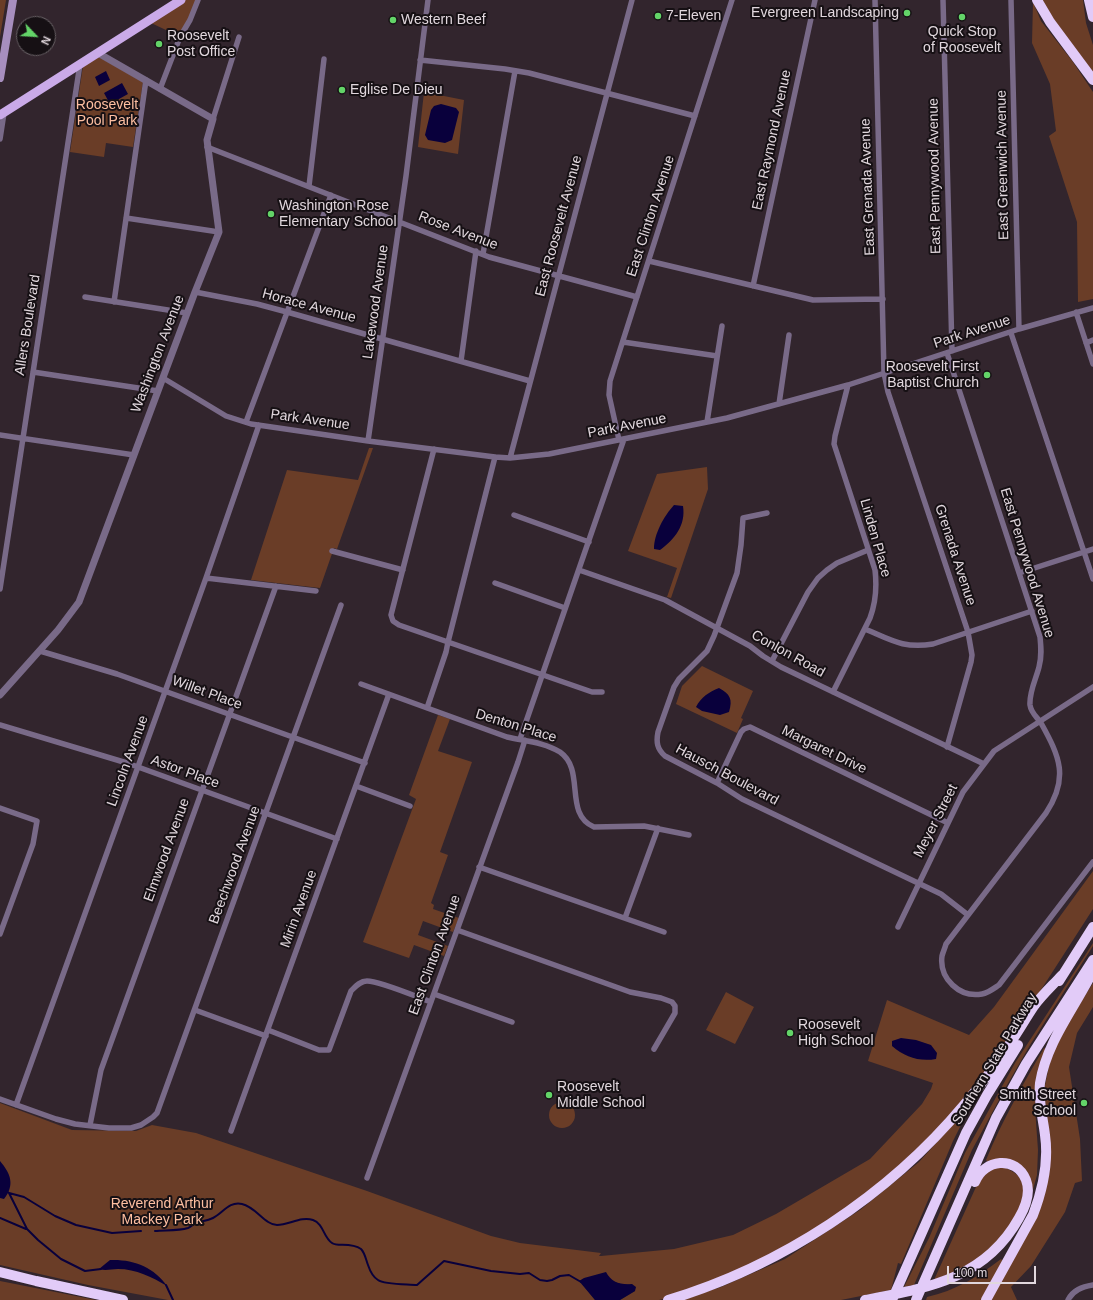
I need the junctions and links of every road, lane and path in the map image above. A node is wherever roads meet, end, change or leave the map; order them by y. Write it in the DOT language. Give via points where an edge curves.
graph roads {
  1 [pos="13,0"];
  2 [pos="181,0"];
  3 [pos="198,0"];
  4 [pos="428,0"];
  5 [pos="632,0"];
  6 [pos="732,0"];
  7 [pos="815,0"];
  8 [pos="875,0"];
  9 [pos="943,0"];
  10 [pos="1011,0"];
  11 [pos="1037,0"];
  12 [pos="1089,0"];
  13 [pos="171,4"];
  14 [pos="1093,16"];
  15 [pos="239,37"];
  16 [pos="98,53"];
  17 [pos="324,59"];
  18 [pos="420,60"];
  19 [pos="80,64"];
  20 [pos="515,71"];
  21 [pos="0,78"];
  22 [pos="146,80"];
  23 [pos="1093,80"];
  24 [pos="160,89"];
  25 [pos="607,93"];
  26 [pos="2,114"];
  27 [pos="695,116"];
  28 [pos="213,119"];
  29 [pos="0,139"];
  30 [pos="207,147"];
  31 [pos="309,186"];
  32 [pos="331,195"];
  33 [pos="126,218"];
  34 [pos="400,222"];
  35 [pos="219,232"];
  36 [pos="476,251"];
  37 [pos="483,254"];
  38 [pos="649,261"];
  39 [pos="558,276"];
  40 [pos="753,286"];
  41 [pos="195,292"];
  42 [pos="85,297"];
  43 [pos="637,297"];
  44 [pos="883,299"];
  45 [pos="114,302"];
  46 [pos="1093,308"];
  47 [pos="287,312"];
  48 [pos="1076,312"];
  49 [pos="187,313"];
  50 [pos="722,326"];
  51 [pos="1019,329"];
  52 [pos="1011,333"];
  53 [pos="789,335"];
  54 [pos="383,339"];
  55 [pos="1093,340"];
  56 [pos="623,342"];
  57 [pos="1086,343"];
  58 [pos="949,352"];
  59 [pos="717,356"];
  60 [pos="461,361"];
  61 [pos="1093,364"];
  62 [pos="33,372"];
  63 [pos="884,373"];
  64 [pos="163,378"];
  65 [pos="530,382"];
  66 [pos="848,385"];
  67 [pos="158,391"];
  68 [pos="779,404"];
  69 [pos="246,422"];
  70 [pos="707,422"];
  71 [pos="259,425"];
  72 [pos="0,435"];
  73 [pos="23,439"];
  74 [pos="622,440"];
  75 [pos="368,441"];
  76 [pos="434,449"];
  77 [pos="134,455"];
  78 [pos="495,457"];
  79 [pos="510,458"];
  80 [pos="767,513"];
  81 [pos="514,515"];
  82 [pos="589,542"];
  83 [pos="1093,549"];
  84 [pos="868,550"];
  85 [pos="332,551"];
  86 [pos="1084,552"];
  87 [pos="2,565"];
  88 [pos="403,570"];
  89 [pos="579,570"];
  90 [pos="1019,573"];
  91 [pos="206,578"];
  92 [pos="1093,579"];
  93 [pos="495,583"];
  94 [pos="276,586"];
  95 [pos="0,588"];
  96 [pos="316,591"];
  97 [pos="341,605"];
  98 [pos="565,608"];
  99 [pos="1032,612"];
  100 [pos="717,628"];
  101 [pos="865,628"];
  102 [pos="968,632"];
  103 [pos="448,642"];
  104 [pos="40,651"];
  105 [pos="772,661"];
  106 [pos="542,675"];
  107 [pos="361,684"];
  108 [pos="1093,687"];
  109 [pos="166,691"];
  110 [pos="602,692"];
  111 [pos="833,692"];
  112 [pos="389,694"];
  113 [pos="0,695"];
  114 [pos="427,708"];
  115 [pos="230,714"];
  116 [pos="1039,721"];
  117 [pos="0,724"];
  118 [pos="294,737"];
  119 [pos="522,740"];
  120 [pos="947,747"];
  121 [pos="365,763"];
  122 [pos="984,764"];
  123 [pos="138,767"];
  124 [pos="716,783"];
  125 [pos="356,786"];
  126 [pos="202,790"];
  127 [pos="410,806"];
  128 [pos="0,808"];
  129 [pos="266,814"];
  130 [pos="948,823"];
  131 [pos="658,828"];
  132 [pos="689,835"];
  133 [pos="337,839"];
  134 [pos="1093,862"];
  135 [pos="479,866"];
  136 [pos="919,884"];
  137 [pos="968,915"];
  138 [pos="625,918"];
  139 [pos="898,927"];
  140 [pos="1093,927"];
  141 [pos="457,930"];
  142 [pos="664,932"];
  143 [pos="0,934"];
  144 [pos="1093,960"];
  145 [pos="1093,971"];
  146 [pos="1062,975"];
  147 [pos="434,994"];
  148 [pos="431,1002"];
  149 [pos="195,1010"];
  150 [pos="512,1022"];
  151 [pos="267,1033"];
  152 [pos="654,1049"];
  153 [pos="1039,1094"];
  154 [pos="0,1099"];
  155 [pos="16,1105"];
  156 [pos="90,1125"];
  157 [pos="232,1131"];
  158 [pos="367,1178"];
  159 [pos="936,1254"];
  160 [pos="0,1272"];
  161 [pos="1093,1285"];
  162 [pos="938,1286"];
  163 [pos="123,1300"];
  164 [pos="668,1300"];
  165 [pos="865,1300"];
  166 [pos="892,1300"];
  167 [pos="916,1300"];
  168 [pos="986,1300"];
  169 [pos="1068,1300"];
  1 -- 21 [label="main road"];
  2 -- 13 [label="main road"];
  3 -- 24 [label="street"];
  4 -- 18 [label="street, Lakewood Avenue"];
  5 -- 25 [label="street, East Roosevelt Avenue"];
  6 -- 27 [label="street, East Clinton Avenue"];
  7 -- 40 [label="street, East Raymond Avenue"];
  8 -- 44 [label="street, East Grenada Avenue"];
  9 -- 58 [label="street, East Pennywood Avenue"];
  10 -- 51 [label="street, East Greenwich Avenue"];
  11 -- 23 [label="highway"];
  12 -- 14 [label="highway"];
  13 -- 16 [label="main road"];
  15 -- 28 [label="street"];
  16 -- 19 [label="main road"];
  16 -- 22 [label="street"];
  17 -- 31 [label="street"];
  18 -- 20 [label="street"];
  18 -- 34 [label="street, Lakewood Avenue"];
  19 -- 26 [label="main road"];
  19 -- 62 [label="street, Allers Boulevard"];
  20 -- 25 [label="street"];
  20 -- 37 [label="street"];
  22 -- 24 [label="street"];
  22 -- 33 [label="street"];
  24 -- 28 [label="street"];
  25 -- 27 [label="street"];
  25 -- 39 [label="street, East Roosevelt Avenue"];
  26 -- 29 [label="street"];
  27 -- 38 [label="street, East Clinton Avenue"];
  28 -- 30 [label="street, Washington Avenue"];
  30 -- 31 [label="street, Rose Avenue"];
  30 -- 35 [label="street, Washington Avenue"];
  31 -- 32 [label="street, Rose Avenue"];
  32 -- 34 [label="street, Rose Avenue"];
  32 -- 47 [label="street"];
  33 -- 35 [label="street"];
  33 -- 45 [label="street"];
  34 -- 36 [label="street, Rose Avenue"];
  34 -- 54 [label="street, Lakewood Avenue"];
  35 -- 41 [label="street, Washington Avenue"];
  36 -- 37 [label="street, Rose Avenue"];
  36 -- 60 [label="street"];
  37 -- 39 [label="street, Rose Avenue"];
  38 -- 40 [label="street"];
  38 -- 43 [label="street, East Clinton Avenue"];
  39 -- 43 [label="street, Rose Avenue"];
  39 -- 65 [label="street, East Roosevelt Avenue"];
  40 -- 44 [label="street" via="813,300"];
  41 -- 47 [label="street, Horace Avenue"];
  41 -- 49 [label="street, Washington Avenue"];
  42 -- 45 [label="street"];
  43 -- 56 [label="street, East Clinton Avenue"];
  44 -- 63 [label="street, East Grenada Avenue"];
  45 -- 49 [label="street"];
  46 -- 48 [label="street, Park Avenue"];
  47 -- 54 [label="street, Horace Avenue"];
  47 -- 69 [label="street"];
  48 -- 51 [label="street, Park Avenue"];
  48 -- 57 [label="street"];
  49 -- 64 [label="street, Washington Avenue"];
  50 -- 59 [label="street"];
  51 -- 52 [label="street, Park Avenue"];
  52 -- 58 [label="street, Park Avenue"];
  52 -- 86 [label="street"];
  53 -- 68 [label="street"];
  54 -- 60 [label="street, Horace Avenue"];
  54 -- 75 [label="street, Lakewood Avenue"];
  55 -- 57 [label="street"];
  56 -- 59 [label="street"];
  56 -- 74 [label="street, East Clinton Avenue" via="609,387"];
  57 -- 61 [label="street"];
  58 -- 63 [label="street, Park Avenue"];
  58 -- 90 [label="street, East Pennywood Avenue"];
  59 -- 70 [label="street"];
  60 -- 65 [label="street, Horace Avenue"];
  62 -- 67 [label="street"];
  62 -- 73 [label="street, Allers Boulevard"];
  63 -- 66 [label="street, Park Avenue"];
  63 -- 102 [label="street, Grenada Avenue" via="888,392"];
  64 -- 67 [label="street, Washington Avenue"];
  64 -- 69 [label="street, Park Avenue" via="226,416"];
  65 -- 79 [label="street, East Roosevelt Avenue"];
  66 -- 68 [label="street, Park Avenue"];
  66 -- 84 [label="street, Linden Place" via="834,444"];
  67 -- 77 [label="street, Washington Avenue"];
  68 -- 70 [label="street, Park Avenue"];
  69 -- 71 [label="street, Park Avenue"];
  70 -- 74 [label="street, Park Avenue"];
  71 -- 75 [label="street, Park Avenue"];
  71 -- 91 [label="street, Lincoln Avenue"];
  72 -- 73 [label="street"];
  73 -- 77 [label="street"];
  73 -- 87 [label="street, Allers Boulevard"];
  74 -- 79 [label="street, Park Avenue" via="549,454"];
  74 -- 82 [label="street"];
  75 -- 76 [label="street, Park Avenue"];
  76 -- 78 [label="street, Park Avenue"];
  76 -- 88 [label="street"];
  77 -- 104 [label="street, Washington Avenue" via="78,602"];
  78 -- 79 [label="street, Park Avenue"];
  78 -- 103 [label="street"];
  80 -- 100 [label="street, Hausch Boulevard" via="743,518 737,573"];
  81 -- 82 [label="street"];
  82 -- 89 [label="street"];
  83 -- 86 [label="street"];
  84 -- 101 [label="street, Linden Place" via="877,586 874,607"];
  84 -- 105 [label="street" via="837,563 818,578"];
  85 -- 88 [label="street"];
  86 -- 90 [label="street"];
  86 -- 92 [label="street"];
  87 -- 95 [label="street, Allers Boulevard"];
  88 -- 103 [label="street" via="391,615 392,621"];
  89 -- 98 [label="street"];
  89 -- 100 [label="street, Conlon Road" via="665,600"];
  90 -- 99 [label="street, East Pennywood Avenue"];
  91 -- 94 [label="street"];
  91 -- 109 [label="street, Lincoln Avenue"];
  93 -- 98 [label="street"];
  94 -- 96 [label="street"];
  94 -- 115 [label="street, Elmwood Avenue"];
  97 -- 118 [label="street, Beechwood Avenue"];
  98 -- 106 [label="street"];
  99 -- 102 [label="street"];
  99 -- 116 [label="street, East Pennywood Avenue" via="1042,653 1030,703 1033,714"];
  100 -- 105 [label="street, Conlon Road"];
  100 -- 124 [label="street, Hausch Boulevard" via="707,651 674,687 660,723 657,739 659,750 665,756"];
  101 -- 102 [label="street" via="899,644 912,646 933,644"];
  101 -- 111 [label="street, Linden Place"];
  102 -- 120 [label="street, Grenada Avenue" via="971,662"];
  103 -- 106 [label="street"];
  103 -- 114 [label="street"];
  104 -- 109 [label="street, Willet Place"];
  104 -- 113 [label="street, Washington Avenue"];
  105 -- 111 [label="street, Conlon Road"];
  106 -- 110 [label="street" via="592,692"];
  106 -- 119 [label="street, East Clinton Avenue"];
  107 -- 112 [label="street, Denton Place"];
  108 -- 116 [label="street, Meyer Street"];
  109 -- 115 [label="street, Willet Place"];
  109 -- 123 [label="street, Lincoln Avenue"];
  111 -- 120 [label="street, Conlon Road"];
  112 -- 114 [label="street, Denton Place"];
  112 -- 121 [label="street, Mirin Avenue"];
  114 -- 119 [label="street, Denton Place"];
  115 -- 118 [label="street, Willet Place"];
  115 -- 126 [label="street, Elmwood Avenue"];
  116 -- 122 [label="street, Meyer Street" via="994,751"];
  116 -- 137 [label="street, East Pennywood Avenue" via="1054,747 1059,763 1060,778 1056,794 1046,813"];
  117 -- 123 [label="street, Astor Place"];
  118 -- 121 [label="street, Willet Place"];
  118 -- 129 [label="street, Beechwood Avenue"];
  119 -- 131 [label="street, Denton Place" via="553,748 567,759 572,770 578,810 587,824 594,827"];
  119 -- 135 [label="street, East Clinton Avenue" via="518,762"];
  120 -- 122 [label="street, Conlon Road"];
  121 -- 125 [label="street, Mirin Avenue"];
  122 -- 130 [label="street, Meyer Street" via="963,792"];
  123 -- 126 [label="street, Astor Place"];
  123 -- 155 [label="street, Lincoln Avenue"];
  124 -- 130 [label="street, Margaret Drive" via="741,732 750,728"];
  124 -- 136 [label="street, Hausch Boulevard" via="742,799"];
  125 -- 127 [label="street"];
  125 -- 133 [label="street, Mirin Avenue"];
  126 -- 129 [label="street, Astor Place"];
  126 -- 156 [label="street, Elmwood Avenue" via="101,1070"];
  128 -- 143 [label="street" via="37,821 33,844"];
  129 -- 133 [label="street, Astor Place"];
  129 -- 149 [label="street, Beechwood Avenue"];
  130 -- 136 [label="street, Meyer Street"];
  131 -- 132 [label="street, Denton Place"];
  131 -- 138 [label="street"];
  133 -- 151 [label="street, Mirin Avenue"];
  134 -- 137 [label="street, East Pennywood Avenue" via="999,986 989,992 974,995 959,990 948,980 942,967 942,955 946,944"];
  135 -- 138 [label="street"];
  135 -- 141 [label="street, East Clinton Avenue"];
  136 -- 137 [label="street, Hausch Boulevard" via="941,894"];
  136 -- 139 [label="street, Meyer Street"];
  138 -- 142 [label="street"];
  140 -- 146 [label="highway, Southern State Parkway"];
  141 -- 147 [label="street, East Clinton Avenue"];
  141 -- 152 [label="street" via="630,992 672,1002 675,1013"];
  144 -- 159 [label="highway, Southern State Parkway" via="1026,1064 1006,1100"];
  145 -- 153 [label="highway" via="1050,1046"];
  146 -- 164 [label="highway" via="1034,1006 998,1061 961,1109 925,1147 886,1182 831,1223 789,1248 731,1277"];
  146 -- 166 [label="highway, Southern State Parkway" via="976,1114"];
  147 -- 148 [label="street, East Clinton Avenue"];
  147 -- 150 [label="street"];
  148 -- 151 [label="street" via="367,981 351,991 329,1050 319,1050"];
  148 -- 158 [label="street, East Clinton Avenue"];
  149 -- 151 [label="street"];
  149 -- 156 [label="street, Beechwood Avenue" via="153,1118 131,1128"];
  151 -- 157 [label="street, Mirin Avenue"];
  153 -- 162 [label="highway" via="1040,1164 1036,1191 1026,1215 1011,1240 991,1260 966,1277"];
  153 -- 168 [label="highway" via="1046,1150 1041,1192 1033,1215"];
  154 -- 155 [label="street"];
  155 -- 156 [label="street" via="56,1119"];
  159 -- 162 [label="highway" via="959,1219 983,1169 1004,1163 1021,1172 1027,1185 1027,1199 1021,1215 1008,1235 979,1263"];
  159 -- 167 [label="highway, Southern State Parkway"];
  160 -- 163 [label="highway"];
  161 -- 169 [label="street" via="1076,1290"];
  162 -- 165 [label="highway"];
  162 -- 166 [label="highway"];
}
